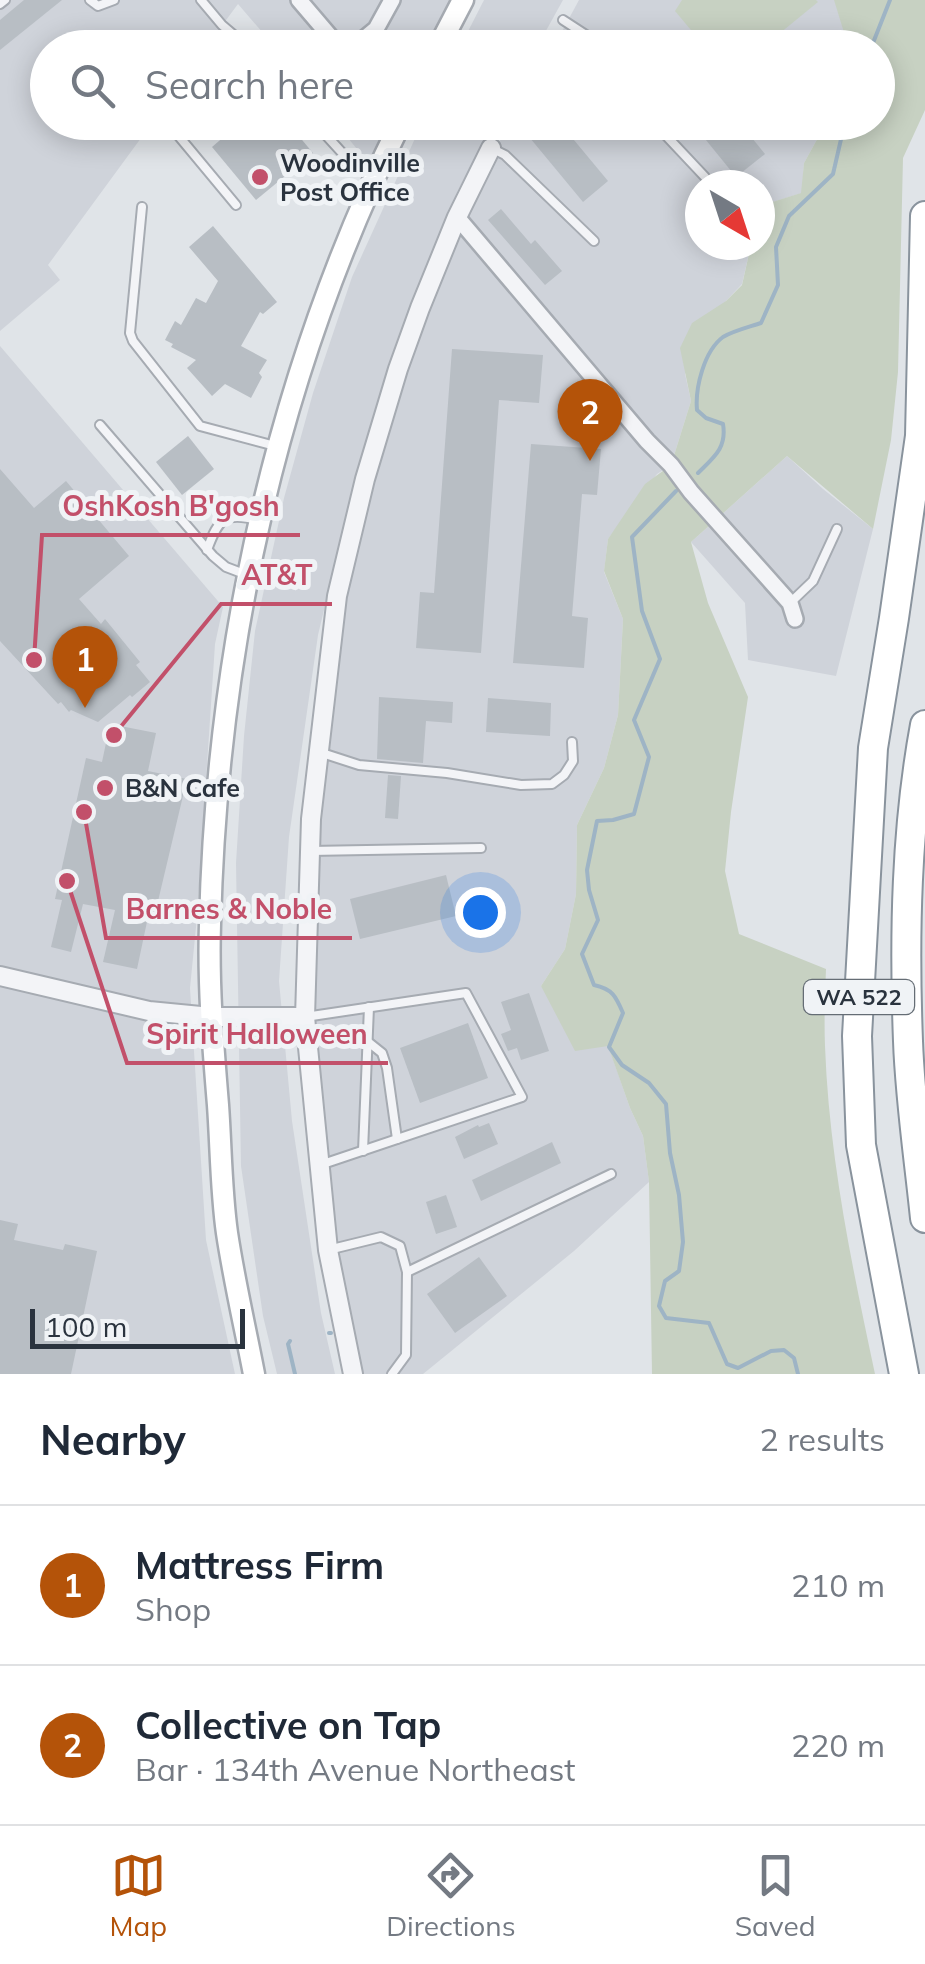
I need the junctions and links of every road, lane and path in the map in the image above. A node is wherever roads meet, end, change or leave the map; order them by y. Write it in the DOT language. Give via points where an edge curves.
graph roads {
  1 [pos="90,0"];
  2 [pos="114,0"];
  3 [pos="201,0"];
  4 [pos="299,0"];
  5 [pos="392,0"];
  6 [pos="463,0"];
  7 [pos="562,20"];
  8 [pos="228,30"];
  9 [pos="325,30"];
  10 [pos="375,30"];
  11 [pos="447,30"];
  12 [pos="578,30"];
  13 [pos="183,140"];
  14 [pos="330,140"];
  15 [pos="392,140"];
  16 [pos="670,140"];
  17 [pos="491,148"];
  18 [pos="345,156"];
  19 [pos="698,170"];
  20 [pos="236,205"];
  21 [pos="142,207"];
  22 [pos="925,216"];
  23 [pos="458,217"];
  24 [pos="594,241"];
  25 [pos="100,425"];
  26 [pos="279,447"];
  27 [pos="925,494"];
  28 [pos="259,520"];
  29 [pos="836,529"];
  30 [pos="207,550"];
  31 [pos="247,575"];
  32 [pos="792,611"];
  33 [pos="894,618"];
  34 [pos="925,725"];
  35 [pos="572,742"];
  36 [pos="319,752"];
  37 [pos="925,827"];
  38 [pos="481,848"];
  39 [pos="310,851"];
  40 [pos="907,904"];
  41 [pos="0,976"];
  42 [pos="368,1008"];
  43 [pos="211,1017"];
  44 [pos="304,1017"];
  45 [pos="367,1041"];
  46 [pos="397,1139"];
  47 [pos="362,1151"];
  48 [pos="320,1165"];
  49 [pos="611,1174"];
  50 [pos="925,1218"];
  51 [pos="328,1250"];
  52 [pos="407,1272"];
  53 [pos="254,1374"];
  54 [pos="353,1374"];
  55 [pos="392,1374"];
  56 [pos="904,1374"];
  1 -- 2 [label="lane" via="98,6"];
  3 -- 8 [label="lane"];
  4 -- 9 [label="street"];
  5 -- 10 [label="street"];
  6 -- 11 [label="main road"];
  7 -- 12 [label="lane"];
  13 -- 20 [label="lane"];
  14 -- 18 [label="lane"];
  15 -- 26 [label="main road" via="328,289"];
  16 -- 19 [label="lane"];
  17 -- 23 [label="street"];
  17 -- 24 [label="lane"];
  21 -- 26 [label="lane" via="133,342 200,426"];
  22 -- 33 [label="highway" via="920,436"];
  23 -- 32 [label="street"];
  23 -- 36 [label="street" via="364,479 338,596"];
  25 -- 30 [label="lane"];
  26 -- 28 [label="main road"];
  27 -- 33 [label="highway, WA 522"];
  28 -- 30 [label="lane" via="235,514 222,521"];
  28 -- 31 [label="main road"];
  29 -- 32 [label="lane"];
  30 -- 31 [label="lane"];
  31 -- 43 [label="main road" via="221,750"];
  33 -- 56 [label="highway, WA 522" via="873,748 857,1036 861,1146"];
  34 -- 40 [label="highway, WA 522"];
  35 -- 36 [label="lane" via="573,760 552,784 359,765"];
  36 -- 39 [label="street"];
  37 -- 40 [label="highway"];
  38 -- 39 [label="lane"];
  39 -- 44 [label="street"];
  40 -- 50 [label="highway, WA 522" via="908,1043"];
  41 -- 43 [label="street" via="150,1011"];
  42 -- 44 [label="lane"];
  42 -- 45 [label="lane"];
  42 -- 46 [label="lane" via="466,993 522,1098"];
  43 -- 44 [label="street"];
  43 -- 53 [label="main road" via="226,1230"];
  44 -- 48 [label="street"];
  45 -- 46 [label="lane" via="387,1068"];
  45 -- 47 [label="lane"];
  46 -- 47 [label="lane"];
  47 -- 48 [label="lane"];
  48 -- 51 [label="street"];
  49 -- 52 [label="lane"];
  51 -- 52 [label="lane" via="381,1237 400,1246"];
  51 -- 54 [label="street"];
  52 -- 55 [label="lane" via="406,1355"];
}
